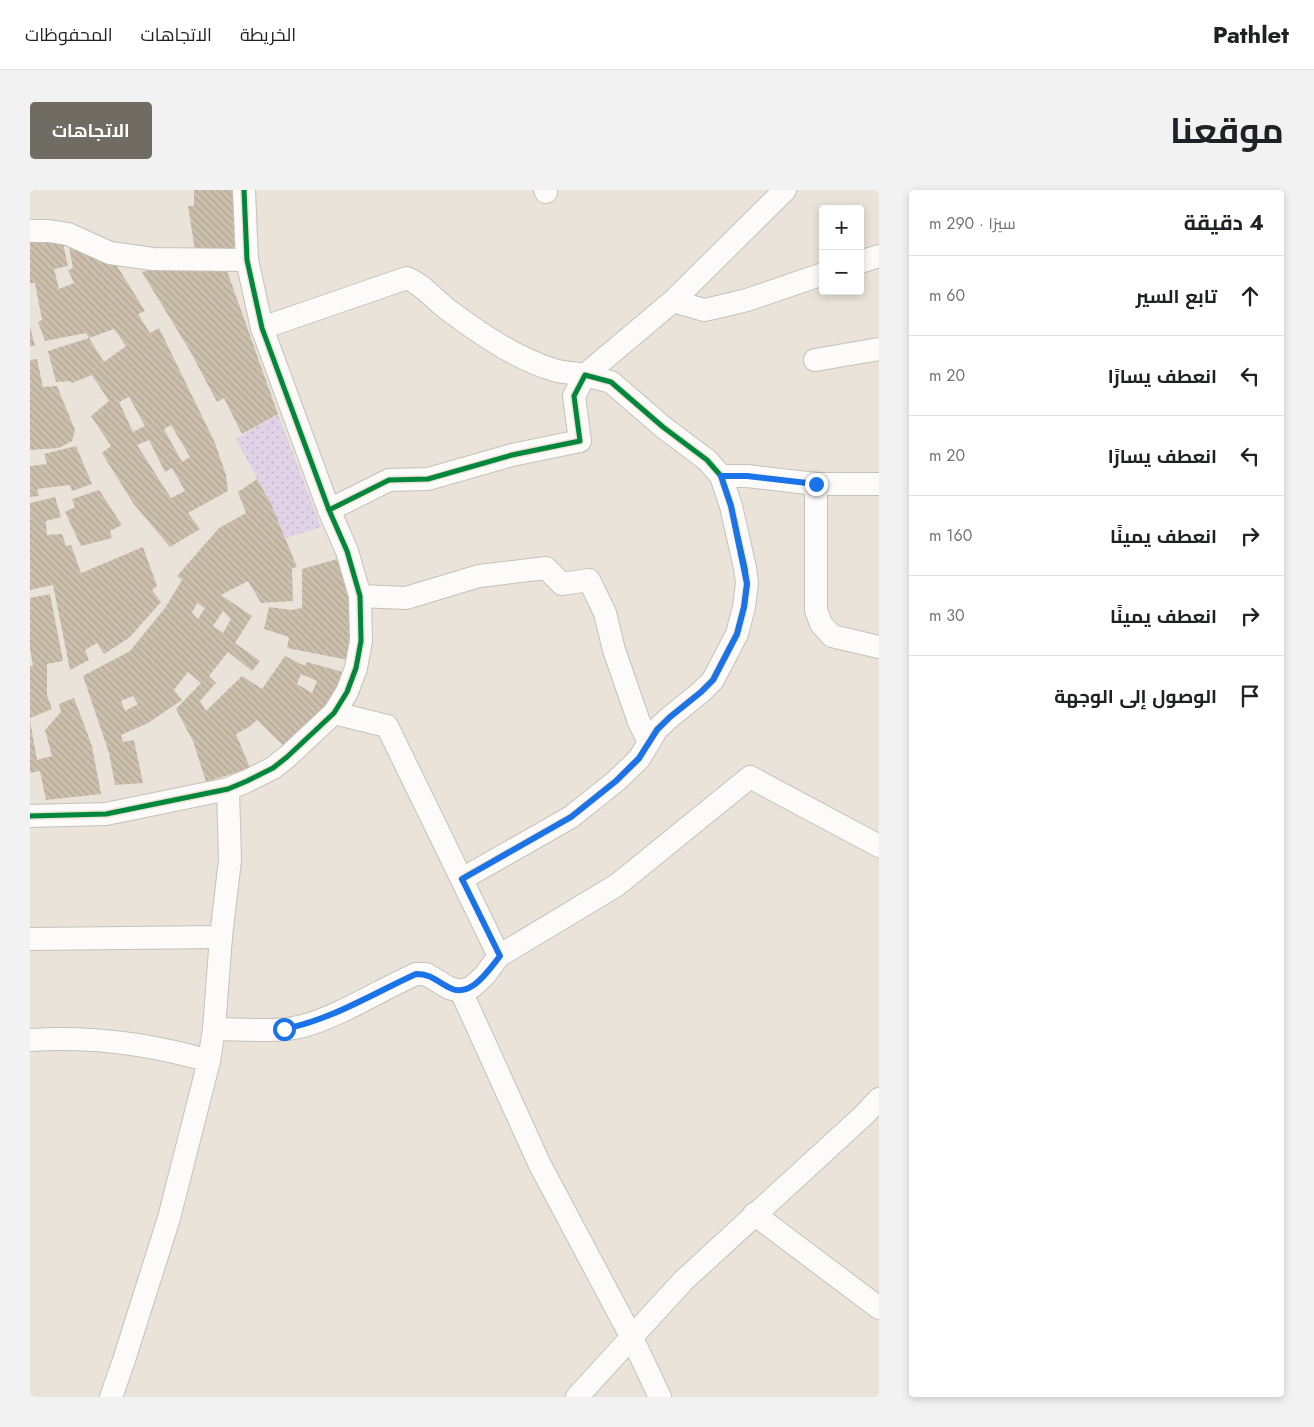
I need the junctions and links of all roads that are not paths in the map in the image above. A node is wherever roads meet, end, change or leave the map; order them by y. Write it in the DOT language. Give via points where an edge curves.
graph roads {
  1 [pos="244,190"];
  2 [pos="785,190"];
  3 [pos="30,231"];
  4 [pos="879,256"];
  5 [pos="247,260"];
  6 [pos="864,261"];
  7 [pos="819,275"];
  8 [pos="673,301"];
  9 [pos="262,328"];
  10 [pos="879,349"];
  11 [pos="815,360"];
  12 [pos="585,375"];
  13 [pos="721,476"];
  14 [pos="816,484"];
  15 [pos="879,484"];
  16 [pos="329,510"];
  17 [pos="360,596"];
  18 [pos="879,647"];
  19 [pos="334,713"];
  20 [pos="649,742"];
  21 [pos="228,789"];
  22 [pos="30,816"];
  23 [pos="879,846"];
  24 [pos="462,879"];
  25 [pos="221,937"];
  26 [pos="30,939"];
  27 [pos="500,956"];
  28 [pos="461,991"];
  29 [pos="214,1029"];
  30 [pos="30,1040"];
  31 [pos="209,1061"];
  32 [pos="879,1099"];
  33 [pos="754,1214"];
  34 [pos="879,1308"];
  35 [pos="632,1338"];
  36 [pos="111,1397"];
  37 [pos="577,1397"];
  38 [pos="660,1397"];
  1 -- 5 [label="street"];
  2 -- 8 [label="street"];
  3 -- 5 [label="street" via="68,234 110,253 153,259"];
  4 -- 6 [label="street"];
  5 -- 9 [label="street"];
  7 -- 8 [label="street" via="747,300 704,310"];
  8 -- 12 [label="street"];
  9 -- 12 [label="street" via="407,278 418,283 445,308 530,362"];
  9 -- 16 [label="street"];
  10 -- 11 [label="street"];
  12 -- 13 [label="street" via="611,382 663,428 707,460"];
  12 -- 16 [label="street" via="574,396 580,441 512,455 428,479 390,480"];
  13 -- 14 [label="street"];
  13 -- 20 [label="street" via="731,506 747,584 737,634 713,680 670,717"];
  14 -- 15 [label="street"];
  14 -- 18 [label="street" via="816,610 821,624 832,636"];
  16 -- 17 [label="street" via="347,551"];
  17 -- 19 [label="street" via="361,641 356,668"];
  17 -- 20 [label="street" via="406,598 478,576 546,568 562,584 589,580 605,613 614,650"];
  19 -- 21 [label="street" via="273,768"];
  19 -- 24 [label="street" via="387,726"];
  20 -- 24 [label="street" via="627,770 571,817"];
  21 -- 22 [label="street" via="106,814"];
  21 -- 25 [label="street" via="230,860"];
  23 -- 27 [label="street" via="750,778 617,885"];
  24 -- 27 [label="street"];
  25 -- 26 [label="street"];
  25 -- 29 [label="street"];
  27 -- 28 [label="street" via="472,987"];
  28 -- 29 [label="street" via="426,974 416,974 327,1018 303,1026"];
  28 -- 35 [label="street" via="540,1165"];
  29 -- 31 [label="street"];
  30 -- 31 [label="street" via="63,1038 145,1046"];
  31 -- 36 [label="street" via="169,1218"];
  32 -- 33 [label="street"];
  33 -- 34 [label="street"];
  33 -- 35 [label="street" via="684,1280"];
  35 -- 37 [label="street"];
  35 -- 38 [label="street"];
}
